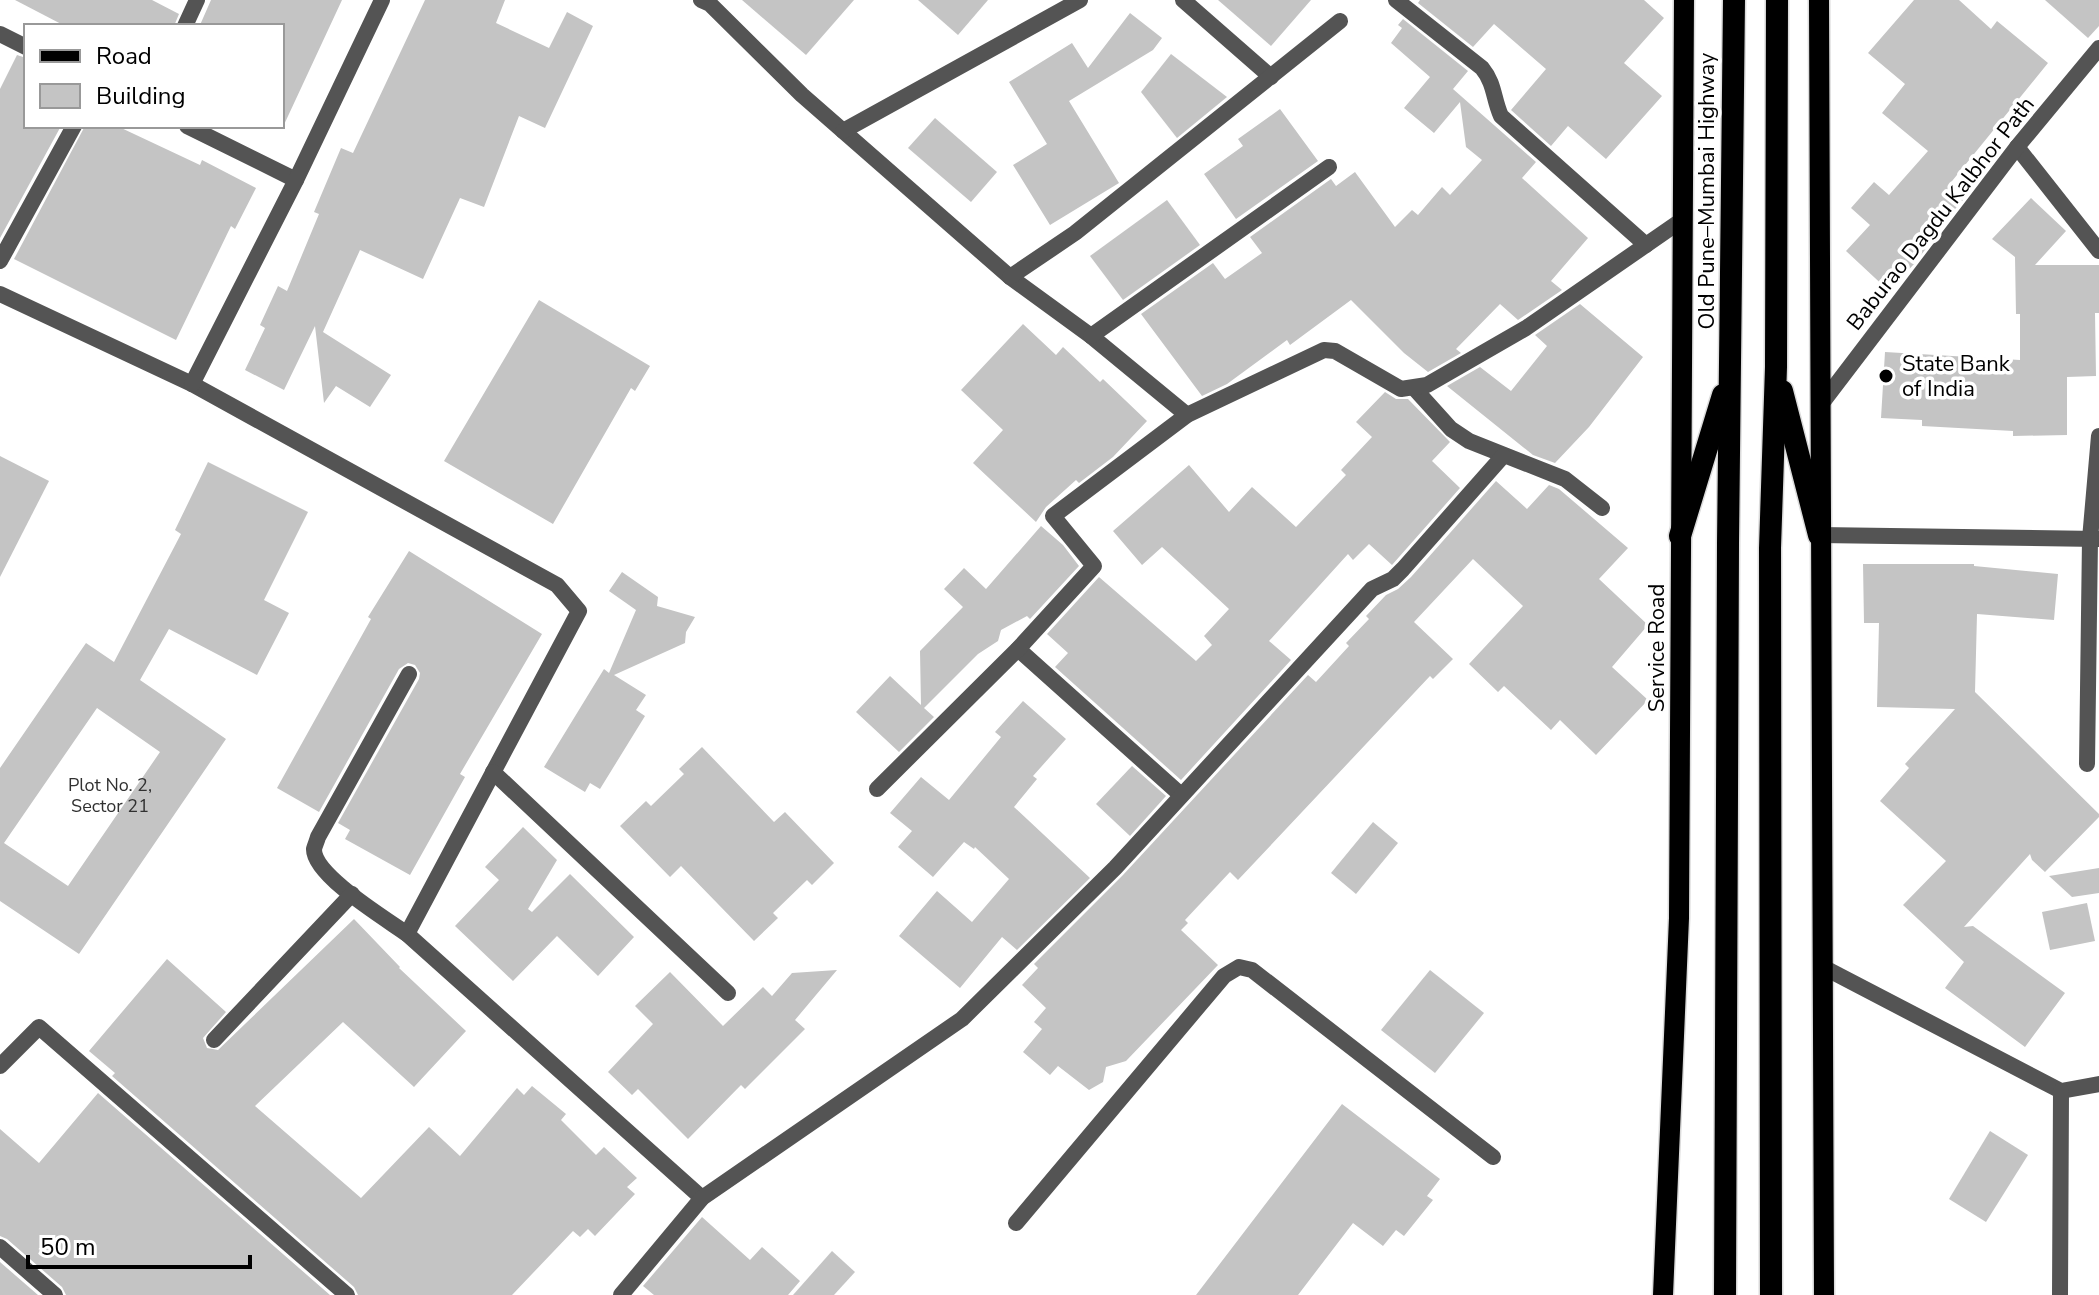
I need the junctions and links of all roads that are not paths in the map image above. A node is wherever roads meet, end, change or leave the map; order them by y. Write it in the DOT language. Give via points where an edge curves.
graph roads {
  1 [pos="197,0"];
  2 [pos="382,0"];
  3 [pos="701,0"];
  4 [pos="1080,0"];
  5 [pos="1183,0"];
  6 [pos="1396,0"];
  7 [pos="1684,0"];
  8 [pos="1819,0"];
  9 [pos="1734,6"];
  10 [pos="1777,6"];
  11 [pos="1340,21"];
  12 [pos="186,24"];
  13 [pos="0,34"];
  14 [pos="24,46"];
  15 [pos="2099,48"];
  16 [pos="1271,77"];
  17 [pos="73,128"];
  18 [pos="191,128"];
  19 [pos="843,131"];
  20 [pos="2017,147"];
  21 [pos="1329,167"];
  22 [pos="296,180"];
  23 [pos="1682,220"];
  24 [pos="1646,245"];
  25 [pos="2099,251"];
  26 [pos="0,261"];
  27 [pos="1010,277"];
  28 [pos="0,294"];
  29 [pos="1091,336"];
  30 [pos="1776,367"];
  31 [pos="1731,370"];
  32 [pos="192,384"];
  33 [pos="1414,388"];
  34 [pos="1819,407"];
  35 [pos="1187,415"];
  36 [pos="2099,436"];
  37 [pos="1503,456"];
  38 [pos="1602,508"];
  39 [pos="1819,535"];
  40 [pos="1680,536"];
  41 [pos="2094,539"];
  42 [pos="1018,649"];
  43 [pos="409,674"];
  44 [pos="2087,764"];
  45 [pos="493,772"];
  46 [pos="877,789"];
  47 [pos="1181,795"];
  48 [pos="352,894"];
  49 [pos="407,934"];
  50 [pos="1821,966"];
  51 [pos="728,993"];
  52 [pos="214,1040"];
  53 [pos="0,1066"];
  54 [pos="2099,1084"];
  55 [pos="2061,1091"];
  56 [pos="1493,1157"];
  57 [pos="702,1198"];
  58 [pos="1016,1223"];
  59 [pos="0,1247"];
  60 [pos="627,1289"];
  61 [pos="55,1295"];
  62 [pos="347,1295"];
  63 [pos="646,1295"];
  64 [pos="1663,1295"];
  65 [pos="1725,1295"];
  66 [pos="1771,1295"];
  67 [pos="1824,1295"];
  68 [pos="2060,1295"];
  1 -- 12 [label="street"];
  2 -- 22 [label="street"];
  3 -- 19 [label="street"];
  4 -- 19 [label="street"];
  5 -- 16 [label="street"];
  6 -- 24 [label="street" via="1482,68 1492,80 1501,116"];
  7 -- 23 [label="main road, Service Road"];
  8 -- 34 [label="main road"];
  9 -- 31 [label="highway, Old Pune–Mumbai Highway"];
  10 -- 30 [label="highway"];
  11 -- 16 [label="street"];
  13 -- 14 [label="street"];
  15 -- 20 [label="street, Baburao Dagdu Kalbhor Path"];
  16 -- 27 [label="street" via="1075,233"];
  17 -- 26 [label="street"];
  18 -- 22 [label="street"];
  19 -- 27 [label="street"];
  20 -- 25 [label="street"];
  20 -- 34 [label="street, Baburao Dagdu Kalbhor Path"];
  21 -- 29 [label="street"];
  22 -- 32 [label="street"];
  23 -- 24 [label="street"];
  23 -- 40 [label="main road, Service Road"];
  24 -- 33 [label="street" via="1526,328"];
  27 -- 29 [label="street"];
  28 -- 32 [label="street"];
  29 -- 35 [label="street"];
  30 -- 39 [label="highway"];
  30 -- 66 [label="highway" via="1770,548"];
  31 -- 40 [label="highway"];
  31 -- 65 [label="highway, Old Pune–Mumbai Highway"];
  32 -- 45 [label="street" via="557,585 579,611"];
  33 -- 35 [label="street" via="1401,389 1335,351 1324,350"];
  33 -- 37 [label="street" via="1451,429"];
  34 -- 39 [label="main road"];
  35 -- 42 [label="street" via="1053,516 1094,566"];
  36 -- 41 [label="street"];
  37 -- 38 [label="street" via="1565,479"];
  37 -- 47 [label="street" via="1403,569 1372,589"];
  39 -- 41 [label="street"];
  39 -- 50 [label="main road"];
  40 -- 64 [label="main road, Service Road" via="1679,918"];
  41 -- 44 [label="street"];
  42 -- 46 [label="street"];
  42 -- 47 [label="street"];
  43 -- 48 [label="street" via="314,851 331,878"];
  45 -- 49 [label="street"];
  45 -- 51 [label="street"];
  47 -- 57 [label="street" via="962,1019"];
  48 -- 49 [label="street"];
  48 -- 52 [label="street"];
  49 -- 57 [label="street"];
  50 -- 55 [label="street"];
  50 -- 67 [label="main road"];
  53 -- 62 [label="street" via="39,1027"];
  54 -- 55 [label="street"];
  55 -- 68 [label="street"];
  56 -- 58 [label="street" via="1252,970 1239,967 1224,976"];
  57 -- 60 [label="street"];
  59 -- 61 [label="street"];
  60 -- 63 [label="street"];
}
